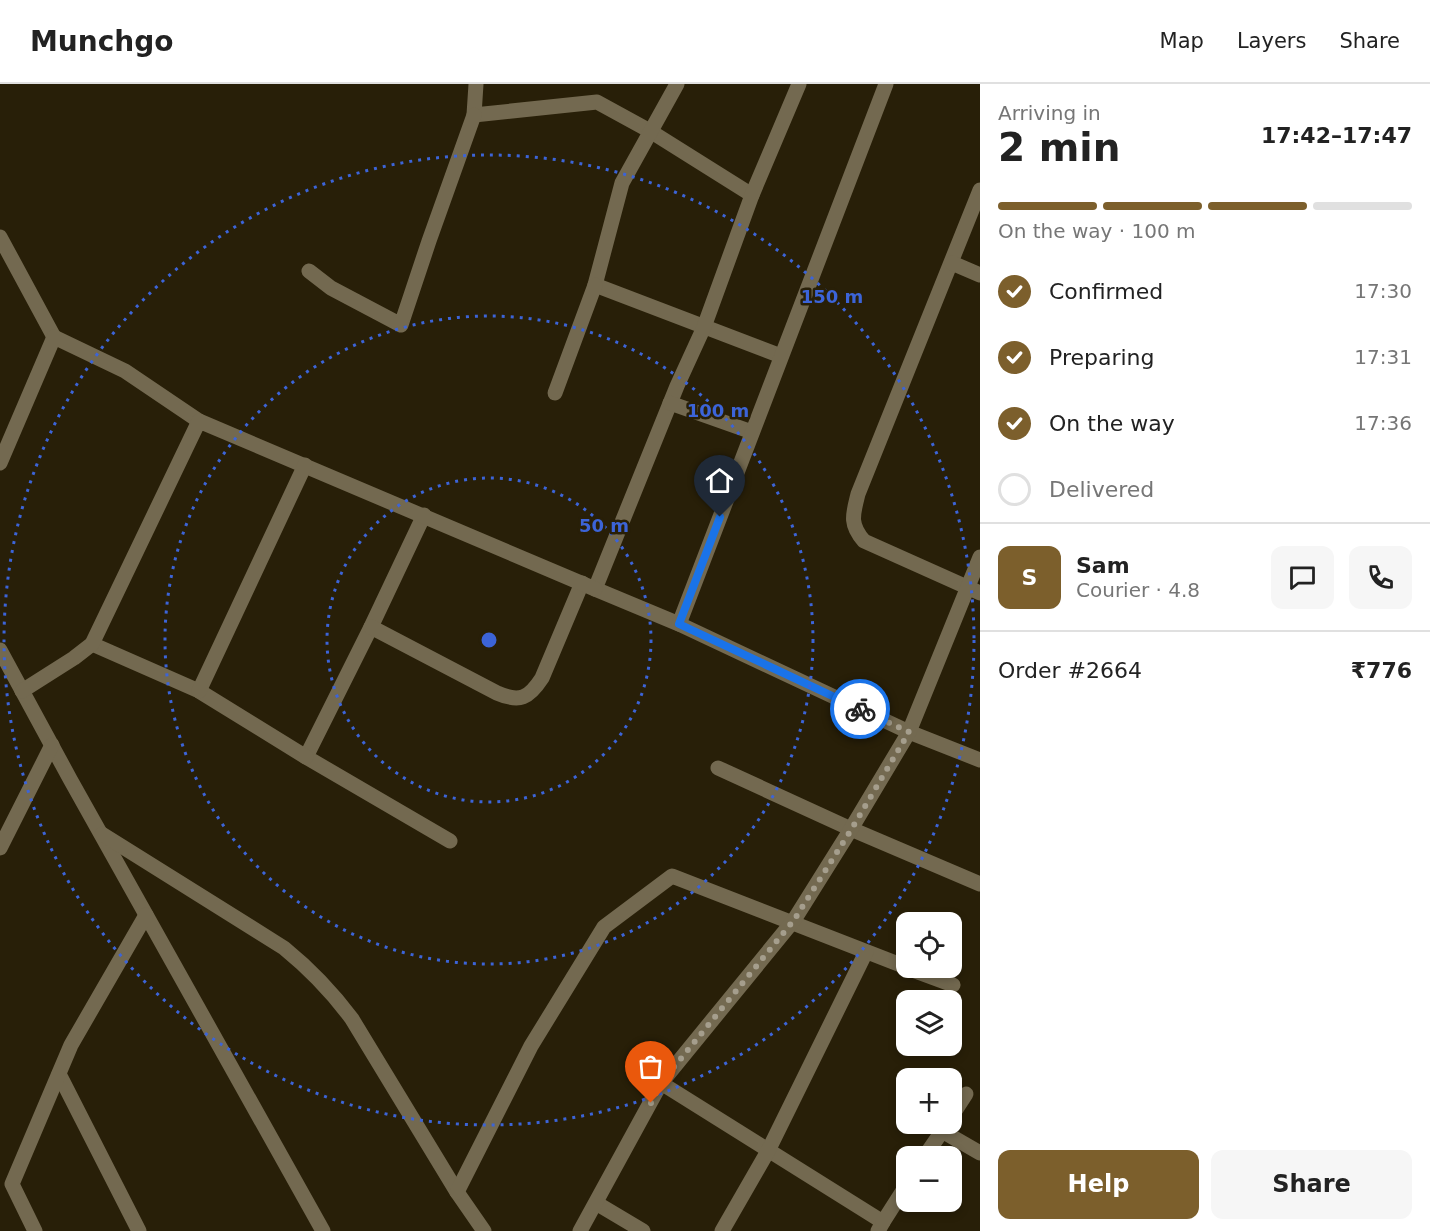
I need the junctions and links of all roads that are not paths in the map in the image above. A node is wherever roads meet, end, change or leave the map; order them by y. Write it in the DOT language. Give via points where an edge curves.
graph roads {
  1 [pos="476,84"];
  2 [pos="677,84"];
  3 [pos="799,84"];
  4 [pos="886,84"];
  5 [pos="474,115"];
  6 [pos="650,131"];
  7 [pos="980,190"];
  8 [pos="752,195"];
  9 [pos="0,237"];
  10 [pos="952,263"];
  11 [pos="7,266"];
  12 [pos="309,270"];
  13 [pos="980,275"];
  14 [pos="595,285"];
  15 [pos="704,327"];
  16 [pos="54,337"];
  17 [pos="781,356"];
  18 [pos="555,393"];
  19 [pos="670,403"];
  20 [pos="199,421"];
  21 [pos="752,432"];
  22 [pos="0,463"];
  23 [pos="305,465"];
  24 [pos="424,515"];
  25 [pos="980,557"];
  26 [pos="589,586"];
  27 [pos="974,590"];
  28 [pos="679,624"];
  29 [pos="371,627"];
  30 [pos="92,644"];
  31 [pos="0,650"];
  32 [pos="22,691"];
  33 [pos="199,691"];
  34 [pos="909,732"];
  35 [pos="51,745"];
  36 [pos="306,757"];
  37 [pos="980,760"];
  38 [pos="718,768"];
  39 [pos="851,830"];
  40 [pos="100,833"];
  41 [pos="450,841"];
  42 [pos="0,848"];
  43 [pos="980,884"];
  44 [pos="146,915"];
  45 [pos="791,923"];
  46 [pos="866,952"];
  47 [pos="896,963"];
  48 [pos="935,978"];
  49 [pos="953,985"];
  50 [pos="59,1074"];
  51 [pos="661,1083"];
  52 [pos="966,1094"];
  53 [pos="962,1100"];
  54 [pos="954,1134"];
  55 [pos="768,1151"];
  56 [pos="980,1153"];
  57 [pos="457,1192"];
  58 [pos="896,1201"];
  59 [pos="596,1203"];
  60 [pos="880,1226"];
  61 [pos="35,1231"];
  62 [pos="139,1231"];
  63 [pos="323,1231"];
  64 [pos="484,1231"];
  65 [pos="580,1231"];
  66 [pos="643,1231"];
  67 [pos="722,1231"];
  1 -- 5 [label="street"];
  2 -- 6 [label="street"];
  3 -- 8 [label="street"];
  4 -- 17 [label="street"];
  5 -- 6 [label="street" via="597,102"];
  5 -- 12 [label="street" via="401,325 331,288"];
  6 -- 8 [label="street"];
  6 -- 14 [label="street" via="622,183"];
  7 -- 10 [label="street"];
  8 -- 15 [label="street"];
  9 -- 11 [label="street"];
  10 -- 13 [label="street"];
  10 -- 27 [label="street" via="858,494 853,515 855,531 864,541"];
  11 -- 16 [label="street"];
  14 -- 15 [label="street"];
  14 -- 18 [label="street"];
  15 -- 17 [label="street"];
  15 -- 19 [label="street"];
  16 -- 20 [label="street" via="125,371"];
  16 -- 22 [label="street"];
  17 -- 21 [label="street"];
  19 -- 21 [label="street"];
  19 -- 26 [label="street"];
  20 -- 23 [label="street"];
  20 -- 30 [label="street"];
  21 -- 28 [label="street"];
  23 -- 24 [label="street"];
  23 -- 33 [label="street"];
  24 -- 26 [label="street"];
  24 -- 29 [label="street"];
  25 -- 27 [label="street"];
  26 -- 28 [label="street"];
  26 -- 29 [label="street" via="542,678 533,692 522,698 497,693"];
  27 -- 34 [label="street"];
  28 -- 34 [label="street"];
  29 -- 36 [label="street"];
  30 -- 32 [label="street"];
  30 -- 33 [label="street"];
  31 -- 32 [label="street"];
  32 -- 35 [label="street"];
  33 -- 36 [label="street"];
  34 -- 37 [label="street"];
  34 -- 39 [label="street"];
  35 -- 40 [label="street"];
  35 -- 42 [label="street"];
  36 -- 41 [label="street"];
  38 -- 39 [label="street"];
  39 -- 43 [label="street"];
  39 -- 45 [label="street"];
  40 -- 44 [label="street"];
  40 -- 57 [label="street" via="261,932 334,994"];
  44 -- 50 [label="street" via="71,1045"];
  44 -- 63 [label="street"];
  45 -- 46 [label="street"];
  45 -- 51 [label="street"];
  45 -- 57 [label="street" via="672,876 604,927 531,1046"];
  46 -- 47 [label="street"];
  46 -- 55 [label="street"];
  48 -- 49 [label="street"];
  50 -- 61 [label="street" via="12,1184"];
  50 -- 62 [label="street"];
  51 -- 55 [label="street"];
  51 -- 59 [label="street"];
  52 -- 53 [label="street"];
  54 -- 56 [label="street"];
  55 -- 60 [label="street"];
  55 -- 67 [label="street"];
  57 -- 64 [label="street"];
  58 -- 60 [label="street"];
  59 -- 65 [label="street"];
  59 -- 66 [label="street"];
}
